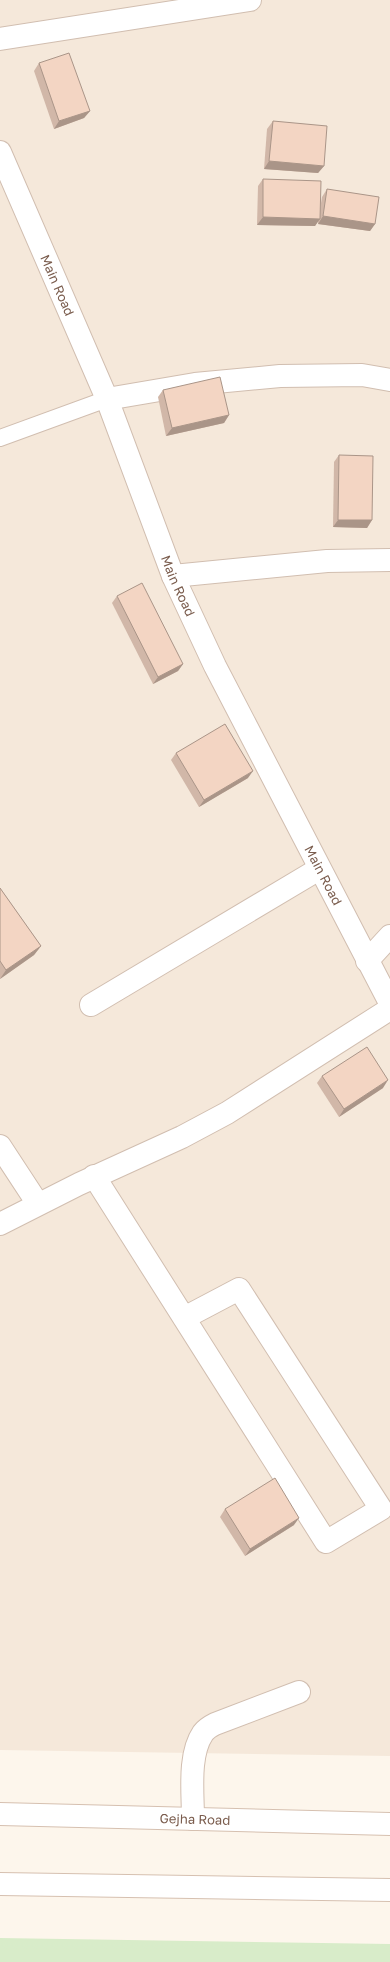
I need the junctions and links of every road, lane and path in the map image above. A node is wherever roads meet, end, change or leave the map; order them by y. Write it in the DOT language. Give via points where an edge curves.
graph roads {
  1 [pos="250,0"];
  2 [pos="0,39"];
  3 [pos="0,152"];
  4 [pos="390,380"];
  5 [pos="107,399"];
  6 [pos="0,438"];
  7 [pos="390,560"];
  8 [pos="173,576"];
  9 [pos="319,869"];
  10 [pos="390,936"];
  11 [pos="366,961"];
  12 [pos="390,1003"];
  13 [pos="91,1006"];
  14 [pos="390,1009"];
  15 [pos="0,1146"];
  16 [pos="94,1176"];
  17 [pos="38,1204"];
  18 [pos="0,1206"];
  19 [pos="0,1224"];
  20 [pos="184,1318"];
  21 [pos="299,1692"];
  22 [pos="0,1814"];
  23 [pos="193,1819"];
  24 [pos="390,1824"];
  25 [pos="0,1884"];
  26 [pos="390,1890"];
  1 -- 2 [label="street"];
  3 -- 5 [label="street, Main Road"];
  4 -- 5 [label="street" via="362,375 280,376 195,384"];
  5 -- 6 [label="lane"];
  5 -- 8 [label="street, Main Road"];
  7 -- 8 [label="street" via="327,561"];
  8 -- 9 [label="street, Main Road" via="215,666"];
  9 -- 11 [label="street, Main Road"];
  9 -- 13 [label="street"];
  10 -- 11 [label="street"];
  11 -- 12 [label="street, Main Road"];
  14 -- 16 [label="street" via="227,1113 182,1137"];
  15 -- 17 [label="street"];
  16 -- 17 [label="street"];
  16 -- 20 [label="street"];
  17 -- 18 [label="street"];
  17 -- 19 [label="street"];
  20 -- 20 [label="street" via="326,1542 381,1509 239,1289"];
  21 -- 23 [label="street" via="215,1724 204,1732 196,1745 194,1759"];
  22 -- 23 [label="street, Gejha Road"];
  23 -- 24 [label="street, Gejha Road"];
  25 -- 26 [label="street"];
}
